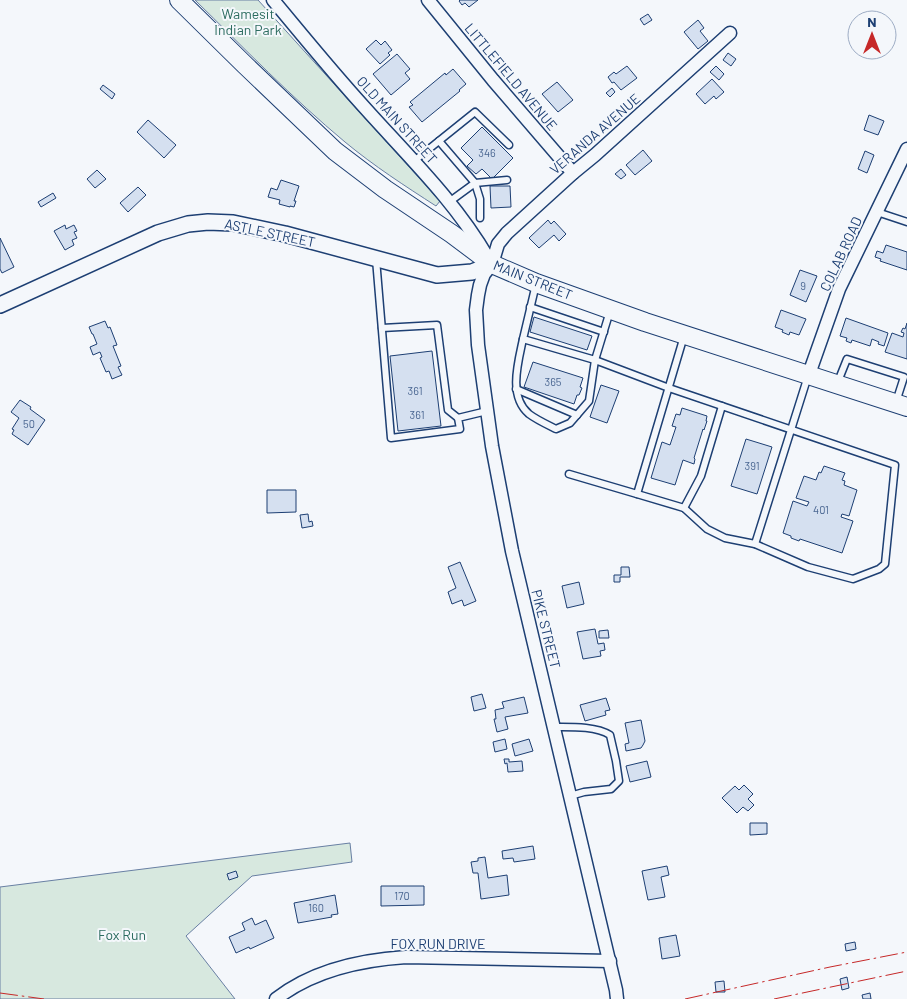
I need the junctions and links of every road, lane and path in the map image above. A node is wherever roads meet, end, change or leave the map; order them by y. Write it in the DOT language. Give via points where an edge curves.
graph roads {
  1 [pos="180,0"];
  2 [pos="273,0"];
  3 [pos="428,0"];
  4 [pos="730,34"];
  5 [pos="439,141"];
  6 [pos="509,145"];
  7 [pos="907,149"];
  8 [pos="414,161"];
  9 [pos="573,173"];
  10 [pos="507,180"];
  11 [pos="475,183"];
  12 [pos="449,202"];
  13 [pos="877,212"];
  14 [pos="480,218"];
  15 [pos="907,222"];
  16 [pos="376,258"];
  17 [pos="492,264"];
  18 [pos="536,283"];
  19 [pos="0,305"];
  20 [pos="530,307"];
  21 [pos="610,310"];
  22 [pos="382,328"];
  23 [pos="604,332"];
  24 [pos="685,335"];
  25 [pos="523,339"];
  26 [pos="596,360"];
  27 [pos="809,374"];
  28 [pos="906,376"];
  29 [pos="837,384"];
  30 [pos="669,388"];
  31 [pos="516,389"];
  32 [pos="902,405"];
  33 [pos="722,406"];
  34 [pos="487,411"];
  35 [pos="577,415"];
  36 [pos="458,418"];
  37 [pos="791,429"];
  38 [pos="569,474"];
  39 [pos="636,494"];
  40 [pos="684,508"];
  41 [pos="755,544"];
  42 [pos="554,727"];
  43 [pos="570,796"];
  44 [pos="610,962"];
  45 [pos="276,999"];
  46 [pos="617,999"];
  1 -- 17 [label="main road, MAIN STREET" via="335,150"];
  2 -- 8 [label="street, OLD MAIN STREET"];
  3 -- 9 [label="street, LITTLEFIELD AVENUE"];
  4 -- 9 [label="street, VERANDA AVENUE"];
  5 -- 6 [label="lane" via="475,112"];
  5 -- 8 [label="lane"];
  5 -- 11 [label="lane"];
  7 -- 13 [label="street, COLAB ROAD"];
  8 -- 12 [label="street, OLD MAIN STREET"];
  9 -- 17 [label="street, VERANDA AVENUE" via="507,233 498,244"];
  10 -- 11 [label="lane"];
  11 -- 12 [label="lane"];
  11 -- 14 [label="lane" via="480,199"];
  12 -- 17 [label="street, OLD MAIN STREET"];
  13 -- 15 [label="lane"];
  13 -- 27 [label="street, COLAB ROAD" via="839,289"];
  16 -- 17 [label="street, ASTLE STREET" via="437,275 472,272"];
  16 -- 19 [label="street, ASTLE STREET" via="266,229 233,223 193,223 158,233"];
  16 -- 22 [label="lane"];
  17 -- 18 [label="main road, MAIN STREET"];
  17 -- 34 [label="street, PIKE STREET" via="480,285 476,310"];
  18 -- 20 [label="lane"];
  18 -- 21 [label="main road, MAIN STREET"];
  20 -- 23 [label="lane"];
  20 -- 25 [label="lane"];
  21 -- 23 [label="lane"];
  21 -- 24 [label="main road, MAIN STREET"];
  22 -- 36 [label="lane" via="437,325 448,410"];
  22 -- 36 [label="lane" via="391,438 460,429"];
  23 -- 26 [label="lane"];
  24 -- 27 [label="main road, MAIN STREET"];
  24 -- 30 [label="lane"];
  25 -- 26 [label="lane"];
  25 -- 31 [label="lane"];
  26 -- 30 [label="lane"];
  26 -- 35 [label="lane" via="589,401"];
  27 -- 29 [label="main road, MAIN STREET"];
  27 -- 37 [label="lane"];
  28 -- 29 [label="lane" via="847,359"];
  28 -- 32 [label="lane"];
  29 -- 32 [label="main road, MAIN STREET"];
  30 -- 33 [label="lane"];
  30 -- 39 [label="lane"];
  31 -- 35 [label="lane"];
  31 -- 35 [label="lane" via="522,407 556,430"];
  33 -- 37 [label="lane"];
  33 -- 40 [label="lane" via="701,476"];
  34 -- 36 [label="lane"];
  34 -- 42 [label="street, PIKE STREET" via="512,551"];
  37 -- 41 [label="lane"];
  37 -- 41 [label="lane" via="895,464 885,564 854,579 808,567"];
  38 -- 39 [label="lane"];
  39 -- 40 [label="lane"];
  40 -- 41 [label="lane" via="707,528 726,538"];
  42 -- 43 [label="street, PIKE STREET"];
  42 -- 43 [label="lane" via="580,728 610,735 619,781 611,789"];
  43 -- 44 [label="street, PIKE STREET"];
  44 -- 45 [label="street, FOX RUN DRIVE" via="384,958 322,974 302,982"];
  44 -- 46 [label="street, PIKE STREET"];
}
